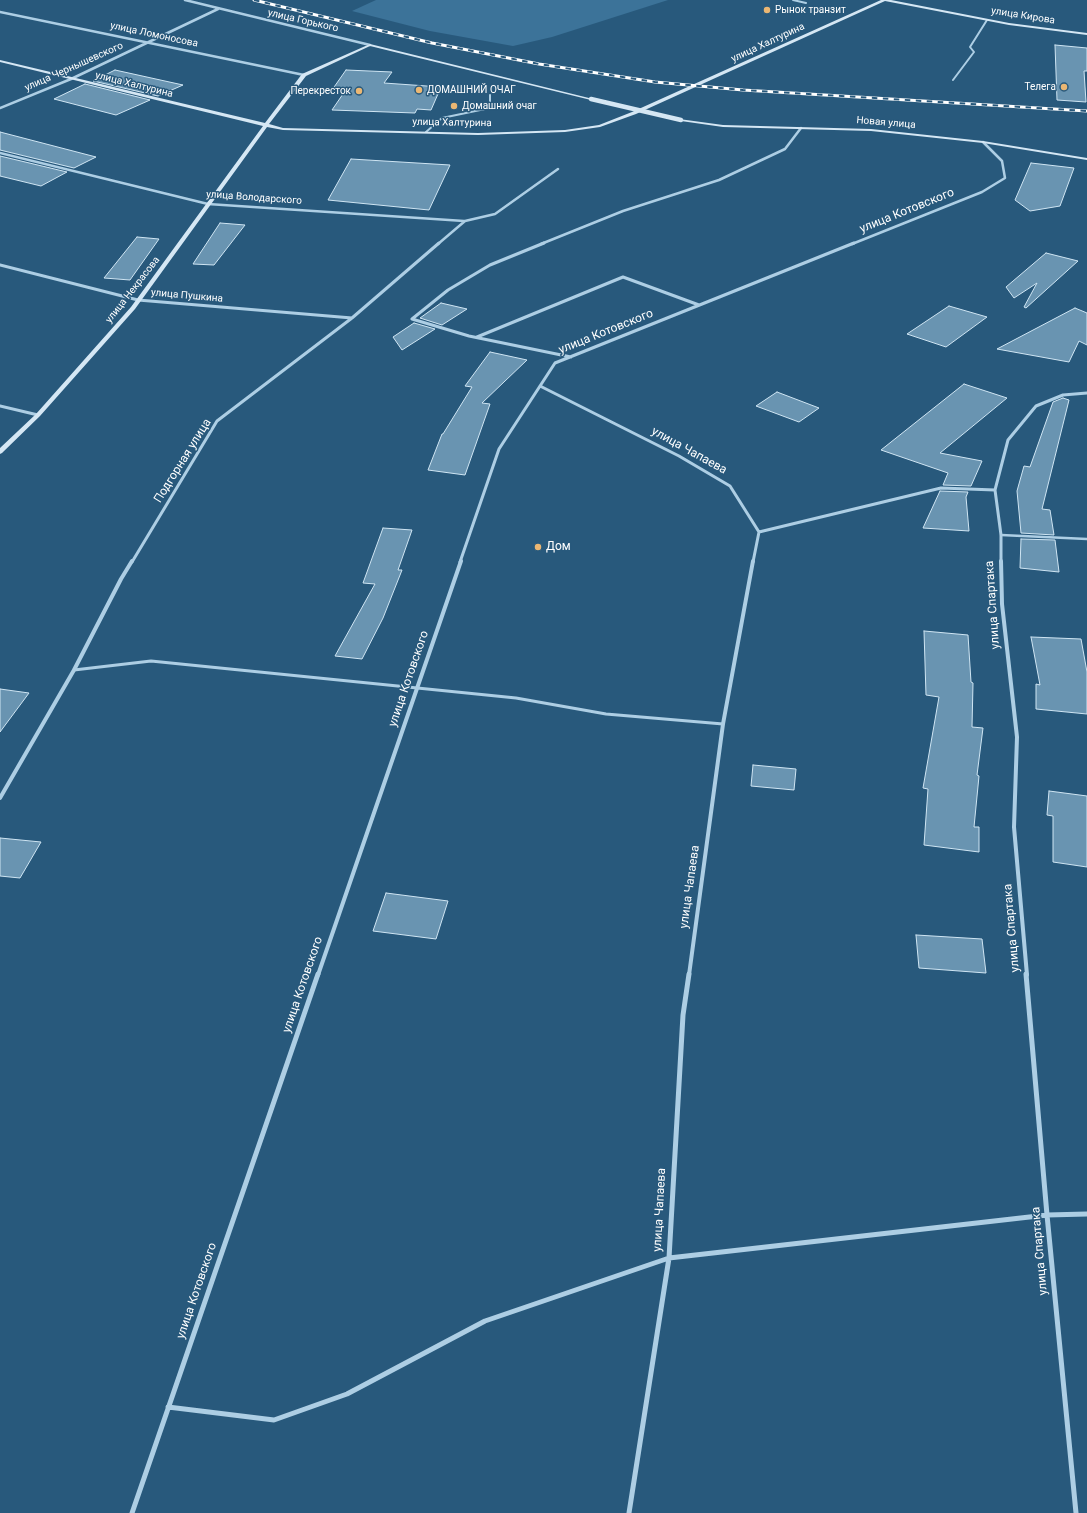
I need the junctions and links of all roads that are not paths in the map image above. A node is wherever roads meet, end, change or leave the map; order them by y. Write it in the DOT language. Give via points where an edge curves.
graph roads {
  1 [pos="185,0"];
  2 [pos="793,0"];
  3 [pos="885,0"];
  4 [pos="806,3"];
  5 [pos="218,9"];
  6 [pos="0,12"];
  7 [pos="987,20"];
  8 [pos="1087,34"];
  9 [pos="150,42"];
  10 [pos="370,45"];
  11 [pos="0,61"];
  12 [pos="304,75"];
  13 [pos="71,79"];
  14 [pos="953,80"];
  15 [pos="490,95"];
  16 [pos="0,108"];
  17 [pos="265,126"];
  18 [pos="801,128"];
  19 [pos="426,132"];
  20 [pos="983,142"];
  21 [pos="0,153"];
  22 [pos="1087,159"];
  23 [pos="558,169"];
  24 [pos="208,204"];
  25 [pos="465,221"];
  26 [pos="0,265"];
  27 [pos="138,300"];
  28 [pos="700,305"];
  29 [pos="352,318"];
  30 [pos="476,337"];
  31 [pos="571,357"];
  32 [pos="540,386"];
  33 [pos="1087,393"];
  34 [pos="0,406"];
  35 [pos="38,415"];
  36 [pos="0,452"];
  37 [pos="995,490"];
  38 [pos="758,532"];
  39 [pos="1001,535"];
  40 [pos="1087,539"];
  41 [pos="74,670"];
  42 [pos="417,688"];
  43 [pos="724,724"];
  44 [pos="0,798"];
  45 [pos="1087,1214"];
  46 [pos="1047,1215"];
  47 [pos="668,1258"];
  48 [pos="168,1407"];
  49 [pos="132,1513"];
  50 [pos="628,1513"];
  51 [pos="1076,1513"];
  1 -- 5 [label="street, улица Горького"];
  2 -- 4 [label="lane"];
  3 -- 7 [label="main road, улица Кирова"];
  3 -- 19 [label="main road, улица Халтурина" via="677,95 600,126 535,133"];
  5 -- 9 [label="street, улица Чернышевского"];
  5 -- 10 [label="street, улица Горького"];
  6 -- 9 [label="street, улица Ломоносова"];
  7 -- 8 [label="main road, улица Кирова"];
  7 -- 14 [label="lane" via="970,47 974,52"];
  9 -- 12 [label="street, улица Ломоносова"];
  9 -- 13 [label="street, улица Чернышевского"];
  10 -- 12 [label="main road"];
  10 -- 18 [label="main road, Новая улица, bridge" via="681,120 723,126"];
  11 -- 13 [label="main road, улица Халтурина"];
  12 -- 17 [label="main road, улица Некрасова"];
  13 -- 16 [label="street, улица Чернышевского"];
  13 -- 17 [label="main road, улица Халтурина"];
  15 -- 19 [label="lane" via="490,103 485,110 442,118"];
  17 -- 19 [label="main road, улица Халтурина" via="283,129"];
  17 -- 24 [label="main road, улица Некрасова"];
  18 -- 20 [label="main road, Новая улица" via="871,130"];
  18 -- 30 [label="street" via="786,149 719,180 623,211 490,265 448,290 412,319"];
  20 -- 22 [label="main road, Новая улица"];
  20 -- 28 [label="street, улица Котовского" via="1002,161 1005,178 982,192"];
  21 -- 24 [label="street, улица Володарского"];
  23 -- 25 [label="street, Подгорная улица" via="495,214"];
  24 -- 25 [label="street, улица Володарского"];
  24 -- 27 [label="main road, улица Некрасова"];
  25 -- 29 [label="street, Подгорная улица"];
  26 -- 27 [label="street, улица Пушкина"];
  27 -- 29 [label="street, улица Пушкина"];
  27 -- 35 [label="main road, улица Некрасова"];
  28 -- 30 [label="street" via="623,277"];
  28 -- 31 [label="street, улица Котовского"];
  29 -- 41 [label="street, Подгорная улица" via="217,421 121,579"];
  30 -- 31 [label="street"];
  31 -- 32 [label="street, улица Котовского" via="555,363"];
  32 -- 38 [label="street, улица Чапаева" via="679,456 730,486"];
  32 -- 42 [label="street, улица Котовского" via="499,449"];
  33 -- 37 [label="street, улица Спартака" via="1063,395 1036,406 1008,440"];
  34 -- 35 [label="street"];
  35 -- 36 [label="main road, улица Некрасова"];
  37 -- 38 [label="street" via="941,488"];
  37 -- 39 [label="street, улица Спартака"];
  38 -- 43 [label="street, улица Чапаева"];
  39 -- 40 [label="lane"];
  39 -- 46 [label="street, улица Спартака" via="1002,604 1017,737 1014,827"];
  41 -- 42 [label="lane" via="151,661"];
  41 -- 44 [label="street, Подгорная улица"];
  42 -- 43 [label="lane" via="516,698 606,714"];
  42 -- 48 [label="street, улица Котовского"];
  43 -- 47 [label="street, улица Чапаева" via="683,1015"];
  45 -- 46 [label="street"];
  46 -- 47 [label="street"];
  46 -- 51 [label="street, улица Спартака"];
  47 -- 48 [label="street" via="485,1321 347,1394 274,1420"];
  47 -- 50 [label="street, улица Чапаева"];
  48 -- 49 [label="street, улица Котовского"];
}
